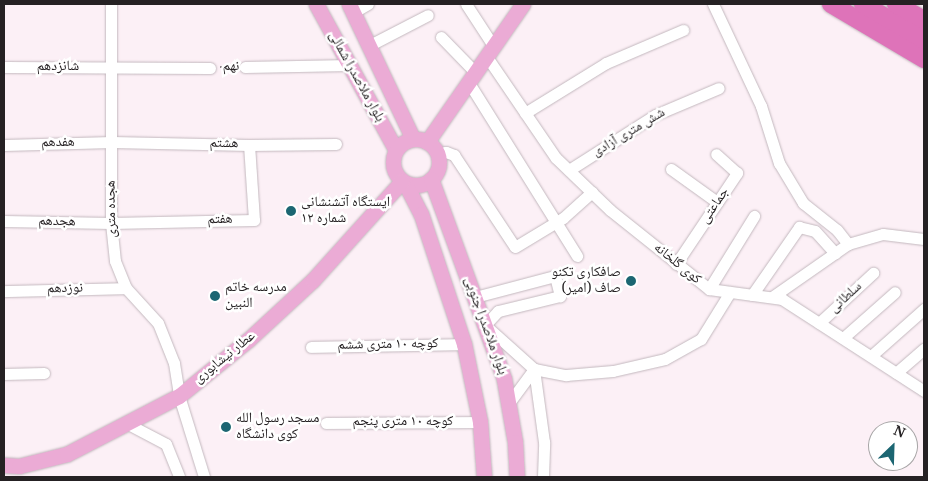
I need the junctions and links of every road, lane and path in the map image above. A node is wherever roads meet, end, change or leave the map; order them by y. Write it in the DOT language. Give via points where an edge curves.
graph roads {
  1 [pos="111,4"];
  2 [pos="316,4"];
  3 [pos="368,4"];
  4 [pos="466,4"];
  5 [pos="523,4"];
  6 [pos="713,4"];
  7 [pos="831,4"];
  8 [pos="863,4"];
  9 [pos="896,4"];
  10 [pos="352,8"];
  11 [pos="428,15"];
  12 [pos="924,20"];
  13 [pos="683,30"];
  14 [pos="441,37"];
  15 [pos="924,40"];
  16 [pos="370,45"];
  17 [pos="491,52"];
  18 [pos="924,59"];
  19 [pos="350,65"];
  20 [pos="4,67"];
  21 [pos="112,67"];
  22 [pos="245,67"];
  23 [pos="210,68"];
  24 [pos="472,78"];
  25 [pos="719,88"];
  26 [pos="525,114"];
  27 [pos="112,142"];
  28 [pos="336,144"];
  29 [pos="4,145"];
  30 [pos="249,145"];
  31 [pos="426,145"];
  32 [pos="396,150"];
  33 [pos="716,154"];
  34 [pos="670,169"];
  35 [pos="569,170"];
  36 [pos="432,179"];
  37 [pos="404,182"];
  38 [pos="592,192"];
  39 [pos="717,202"];
  40 [pos="754,216"];
  41 [pos="4,221"];
  42 [pos="111,222"];
  43 [pos="556,222"];
  44 [pos="924,239"];
  45 [pos="848,244"];
  46 [pos="835,252"];
  47 [pos="577,256"];
  48 [pos="676,264"];
  49 [pos="873,273"];
  50 [pos="126,288"];
  51 [pos="709,289"];
  52 [pos="4,290"];
  53 [pos="730,292"];
  54 [pos="895,292"];
  55 [pos="752,294"];
  56 [pos="772,297"];
  57 [pos="474,298"];
  58 [pos="924,309"];
  59 [pos="819,323"];
  60 [pos="484,325"];
  61 [pos="843,338"];
  62 [pos="464,344"];
  63 [pos="311,346"];
  64 [pos="924,349"];
  65 [pos="871,356"];
  66 [pos="534,369"];
  67 [pos="44,373"];
  68 [pos="896,373"];
  69 [pos="4,374"];
  70 [pos="924,391"];
  71 [pos="179,396"];
  72 [pos="509,403"];
  73 [pos="326,422"];
  74 [pos="480,422"];
  75 [pos="126,423"];
  76 [pos="4,465"];
  77 [pos="179,477"];
  78 [pos="204,477"];
  79 [pos="484,477"];
  80 [pos="517,477"];
  81 [pos="543,477"];
  1 -- 21 [label="street, هجده متری"];
  2 -- 19 [label="main road, بلوار ملاصدرا شمالی"];
  3 -- 10 [label="street"];
  4 -- 17 [label="street, کوی گلخانه"];
  5 -- 17 [label="main road"];
  6 -- 45 [label="street" via="761,106 779,163 804,204 837,230"];
  7 -- 18 [label="highway"];
  8 -- 15 [label="highway"];
  9 -- 12 [label="highway"];
  10 -- 16 [label="main road, بلوار ملاصدرا شمالی"];
  11 -- 16 [label="street"];
  13 -- 26 [label="street" via="606,63"];
  14 -- 24 [label="street"];
  16 -- 31 [label="main road, بلوار ملاصدرا شمالی"];
  17 -- 24 [label="main road"];
  17 -- 26 [label="street, کوی گلخانه"];
  19 -- 22 [label="street, نهم"];
  19 -- 32 [label="main road, بلوار ملاصدرا شمالی"];
  20 -- 21 [label="street, شانزدهم"];
  21 -- 23 [label="street, نهم"];
  21 -- 27 [label="street, هجده متری"];
  22 -- 23 [label="path, نهم"];
  24 -- 31 [label="main road"];
  24 -- 43 [label="street"];
  25 -- 35 [label="street, شش متری آزادی" via="655,115"];
  26 -- 35 [label="street, کوی گلخانه" via="556,158"];
  27 -- 29 [label="street, هفدهم"];
  27 -- 30 [label="street, هشتم"];
  27 -- 42 [label="street, هجده متری"];
  28 -- 30 [label="street, هشتم"];
  30 -- 42 [label="street, هفتم" via="254,220"];
  31 -- 32 [label="main road" via="403,142"];
  31 -- 36 [label="main road" via="438,167"];
  31 -- 43 [label="street" via="454,155 515,247"];
  32 -- 37 [label="main road" via="393,167"];
  33 -- 39 [label="street, جماعتی" via="737,173"];
  34 -- 39 [label="street"];
  35 -- 38 [label="street, کوی گلخانه"];
  36 -- 37 [label="main road" via="418,185"];
  36 -- 57 [label="main road, بلوار ملاصدرا جنوبی"];
  37 -- 62 [label="main road, بلوار ملاصدرا جنوبی" via="421,214"];
  37 -- 71 [label="main road, عطار نیشابوری" via="313,280 248,340"];
  38 -- 43 [label="street"];
  38 -- 48 [label="street, کوی گلخانه"];
  39 -- 48 [label="street, جماعتی"];
  40 -- 51 [label="street"];
  41 -- 42 [label="street, هجدهم"];
  42 -- 50 [label="street, هجده متری" via="115,261"];
  43 -- 47 [label="street"];
  44 -- 45 [label="street" via="884,234"];
  45 -- 46 [label="street"];
  46 -- 55 [label="street" via="815,231 798,227"];
  46 -- 56 [label="street"];
  48 -- 51 [label="street, کوی گلخانه"];
  49 -- 59 [label="street, سلطانی"];
  50 -- 52 [label="street, نوزدهم"];
  50 -- 71 [label="street, هجده متری" via="158,324 174,363"];
  51 -- 53 [label="street, کوی گلخانه"];
  53 -- 55 [label="street, کوی گلخانه"];
  53 -- 66 [label="street" via="701,340 665,359 613,371 566,375"];
  54 -- 61 [label="street"];
  55 -- 56 [label="street, کوی گلخانه"];
  56 -- 59 [label="street, کوی گلخانه" via="782,299"];
  57 -- 60 [label="main road, بلوار ملاصدرا جنوبی"];
  57 -- 60 [label="street" via="555,276 560,296 498,311"];
  58 -- 65 [label="street"];
  59 -- 61 [label="street, کوی گلخانه"];
  60 -- 66 [label="street"];
  60 -- 72 [label="main road, بلوار ملاصدرا جنوبی" via="504,379"];
  61 -- 65 [label="street, کوی گلخانه"];
  62 -- 63 [label="street, کوچه ۱۰ متری ششم"];
  62 -- 74 [label="main road, بلوار ملاصدرا جنوبی"];
  64 -- 68 [label="street"];
  65 -- 68 [label="street, کوی گلخانه"];
  66 -- 72 [label="street"];
  66 -- 81 [label="street" via="544,442"];
  67 -- 69 [label="street"];
  68 -- 70 [label="street, کوی گلخانه"];
  71 -- 75 [label="main road, عطار نیشابوری"];
  71 -- 78 [label="street, هجده متری"];
  72 -- 80 [label="main road, بلوار ملاصدرا جنوبی"];
  73 -- 74 [label="street, کوچه ۱۰ متری پنجم"];
  74 -- 79 [label="main road, بلوار ملاصدرا جنوبی"];
  75 -- 76 [label="main road, عطار نیشابوری" via="67,454 19,466"];
  75 -- 77 [label="street" via="166,444"];
}
